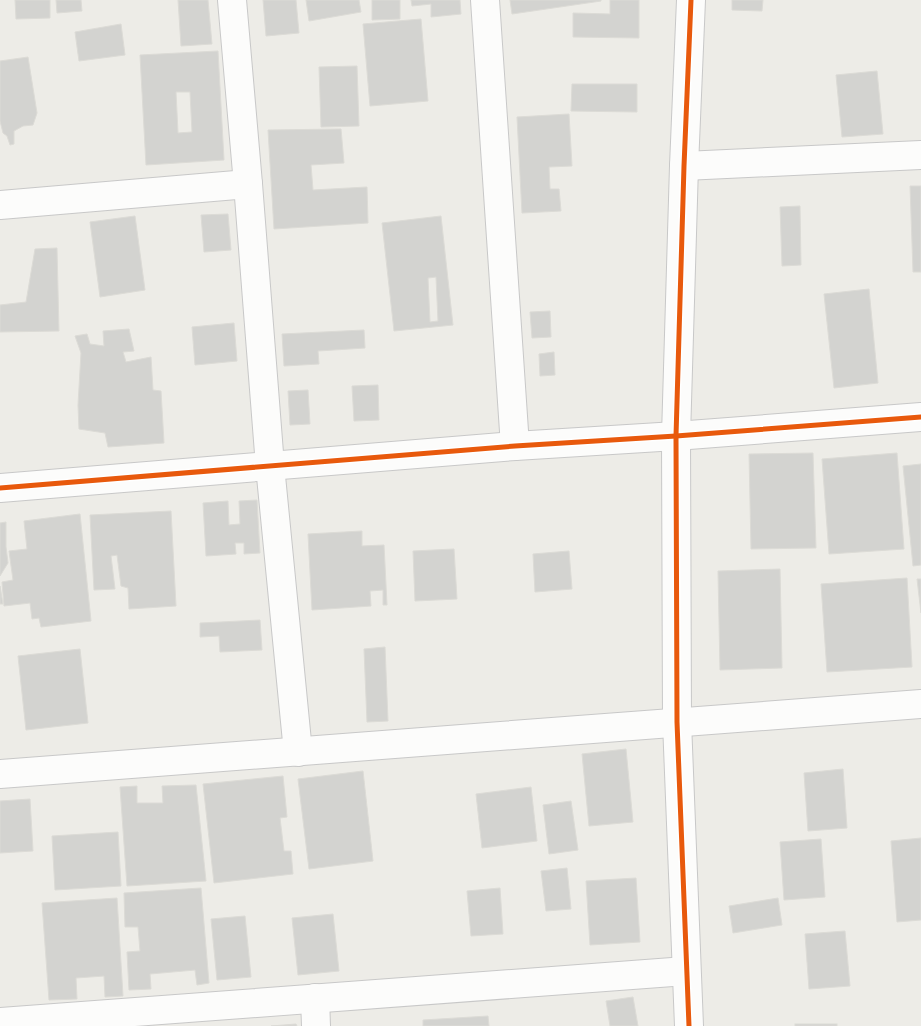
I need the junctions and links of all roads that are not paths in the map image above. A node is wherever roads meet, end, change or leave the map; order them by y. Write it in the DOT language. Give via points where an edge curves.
graph roads {
  1 [pos="232,0"];
  2 [pos="485,0"];
  3 [pos="691,0"];
  4 [pos="921,155"];
  5 [pos="684,166"];
  6 [pos="248,184"];
  7 [pos="0,205"];
  8 [pos="921,417"];
  9 [pos="676,436"];
  10 [pos="516,446"];
  11 [pos="270,466"];
  12 [pos="0,488"];
  13 [pos="921,704"];
  14 [pos="677,722"];
  15 [pos="298,752"];
  16 [pos="0,774"];
  17 [pos="686,971"];
  18 [pos="315,998"];
  19 [pos="0,1022"];
  20 [pos="316,1026"];
  21 [pos="689,1026"];
  1 -- 6 [label="street"];
  2 -- 10 [label="street"];
  3 -- 5 [label="street"];
  4 -- 5 [label="street"];
  5 -- 9 [label="street"];
  6 -- 7 [label="street"];
  6 -- 11 [label="street"];
  8 -- 9 [label="street"];
  9 -- 10 [label="street"];
  9 -- 14 [label="street"];
  10 -- 11 [label="street"];
  11 -- 12 [label="street"];
  11 -- 15 [label="street"];
  13 -- 14 [label="street"];
  14 -- 15 [label="street"];
  14 -- 17 [label="street"];
  15 -- 16 [label="street"];
  17 -- 18 [label="street"];
  17 -- 21 [label="street"];
  18 -- 19 [label="street"];
  18 -- 20 [label="street"];
}
